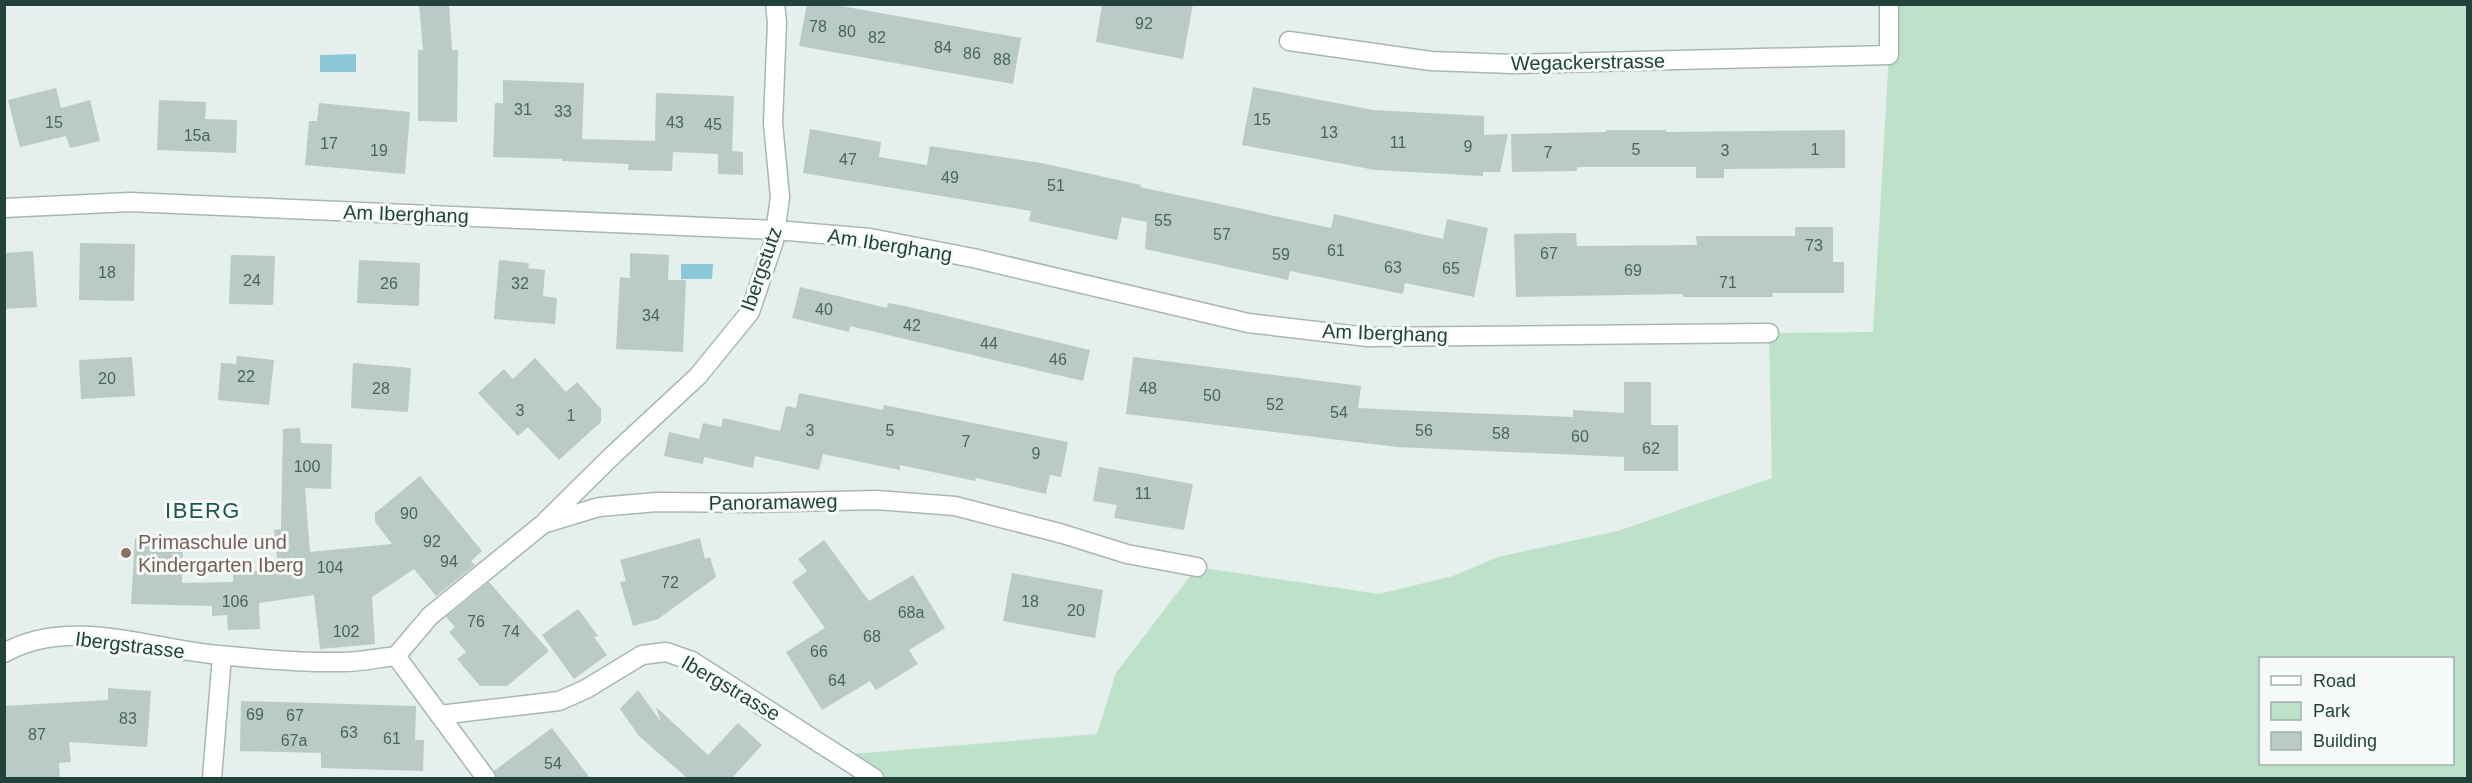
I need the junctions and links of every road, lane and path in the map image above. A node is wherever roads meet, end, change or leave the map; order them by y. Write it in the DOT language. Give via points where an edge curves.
graph roads {
  1 [pos="775,4"];
  2 [pos="1889,4"];
  3 [pos="1289,41"];
  4 [pos="4,208"];
  5 [pos="776,230"];
  6 [pos="1768,333"];
  7 [pos="543,524"];
  8 [pos="1197,567"];
  9 [pos="4,653"];
  10 [pos="222,656"];
  11 [pos="396,656"];
  12 [pos="439,715"];
  13 [pos="212,778"];
  14 [pos="486,778"];
  15 [pos="874,778"];
  1 -- 5 [label="street, Ibergstutz" via="772,123 780,197"];
  2 -- 3 [label="street, Wegackerstrasse" via="1889,55 1512,64 1431,62"];
  4 -- 5 [label="street, Am Iberghang" via="130,202"];
  5 -- 6 [label="street, Am Iberghang" via="870,238 974,258 1248,323 1368,337"];
  5 -- 7 [label="street, Ibergstutz" via="750,312 698,376"];
  7 -- 8 [label="street, Panoramaweg" via="598,507 657,502 876,500 955,506 1127,554"];
  7 -- 11 [label="street, Panoramaweg" via="430,616"];
  9 -- 10 [label="street, Ibergstrasse" via="42,639 77,636"];
  10 -- 11 [label="street, Ibergstrasse" via="343,662"];
  10 -- 13 [label="street"];
  11 -- 12 [label="street"];
  12 -- 14 [label="street"];
  12 -- 15 [label="street, Ibergstrasse" via="559,701 642,655 666,652 692,661"];
}
